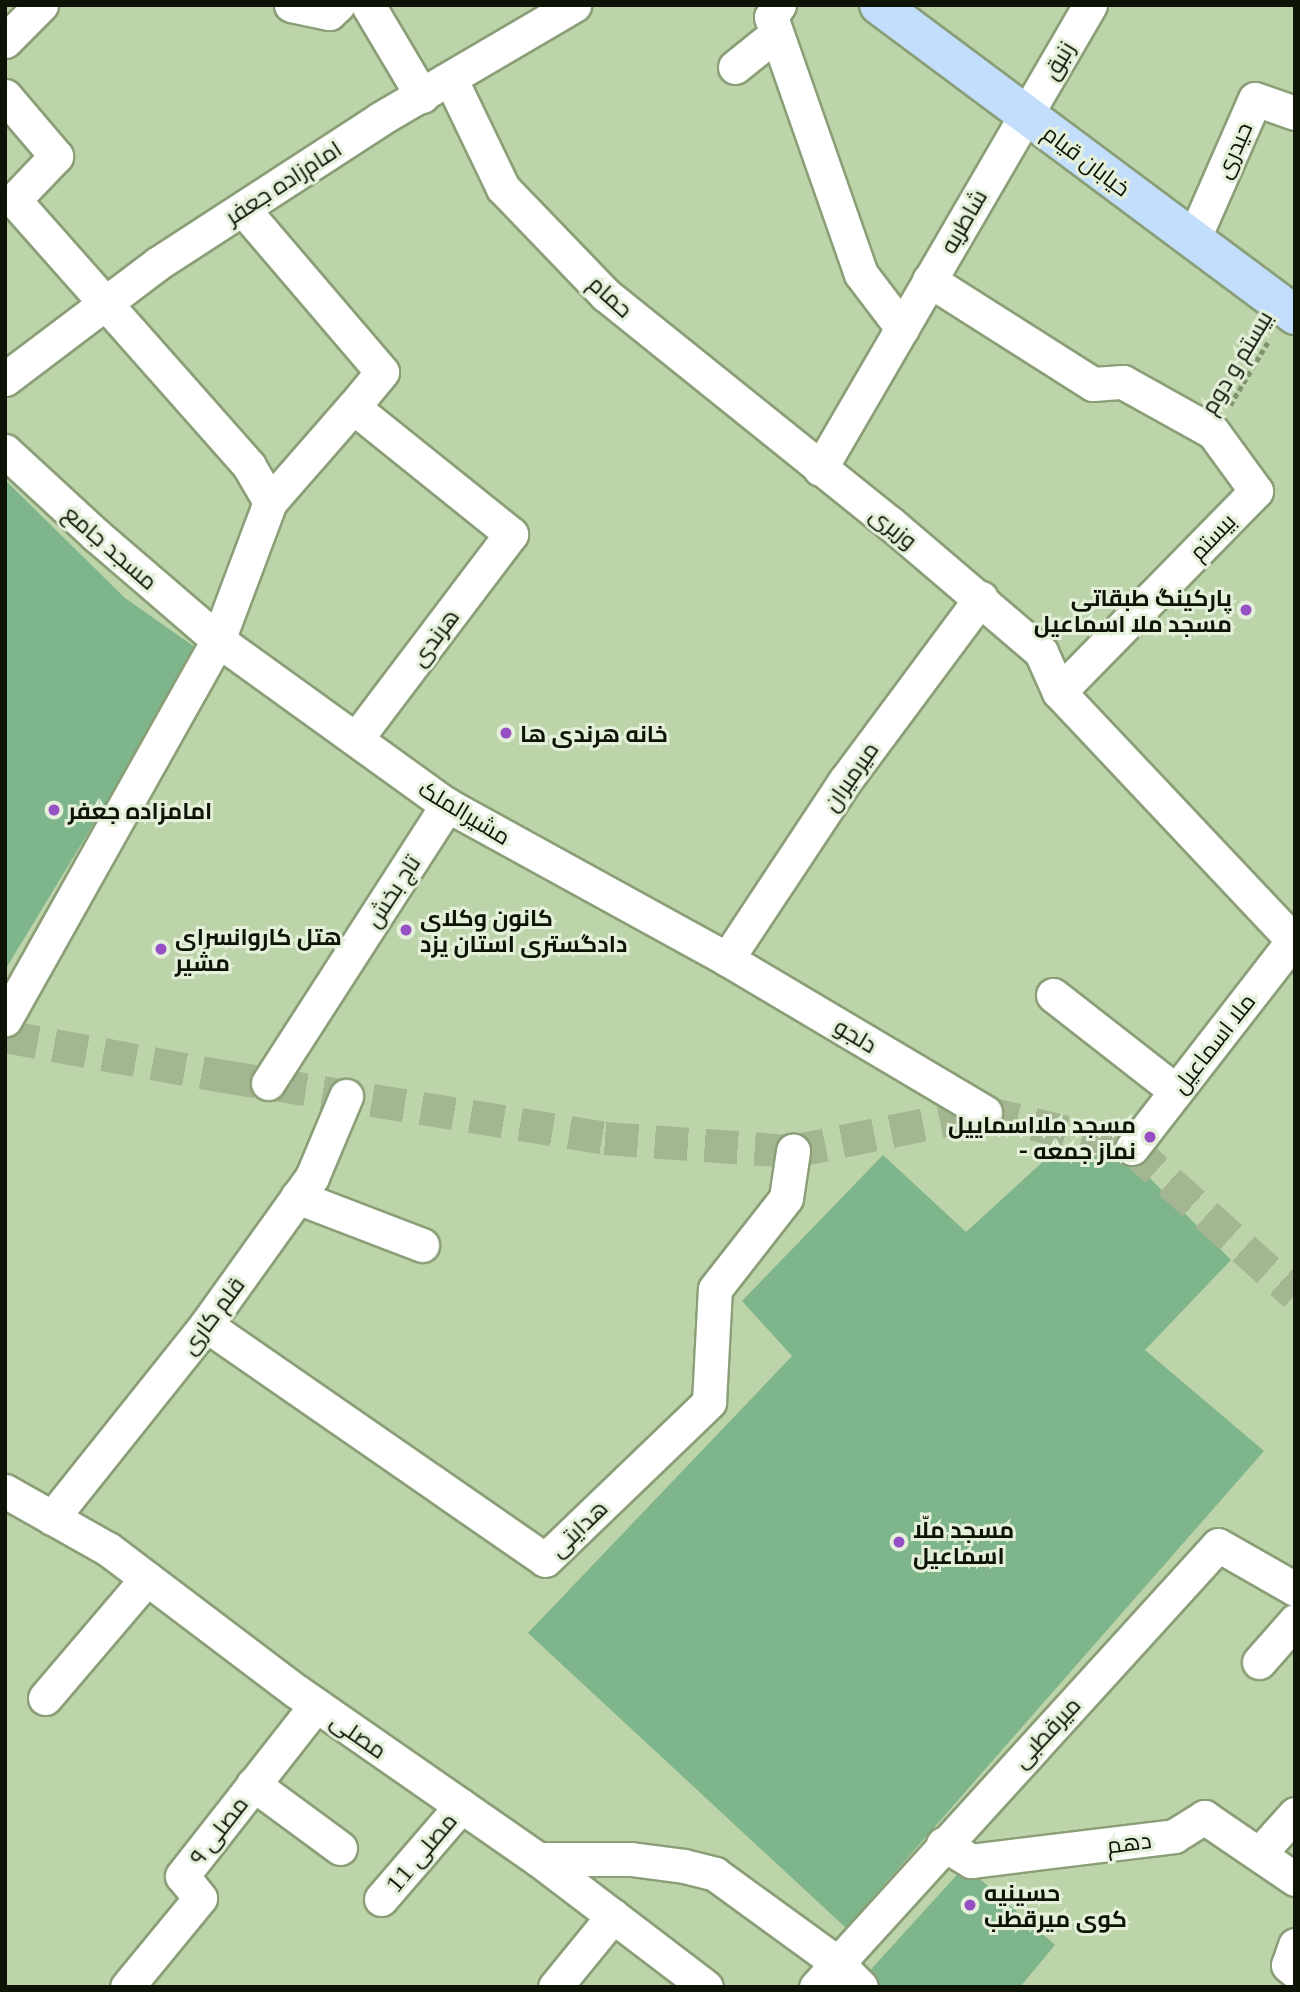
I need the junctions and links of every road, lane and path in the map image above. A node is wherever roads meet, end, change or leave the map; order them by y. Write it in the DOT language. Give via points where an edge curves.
graph roads {
  1 [pos="41,5"];
  2 [pos="290,5"];
  3 [pos="338,5"];
  4 [pos="368,5"];
  5 [pos="574,5"];
  6 [pos="879,5"];
  7 [pos="1090,5"];
  8 [pos="778,20"];
  9 [pos="5,41"];
  10 [pos="736,67"];
  11 [pos="451,80"];
  12 [pos="5,96"];
  13 [pos="422,96"];
  14 [pos="1295,113"];
  15 [pos="1026,114"];
  16 [pos="243,208"];
  17 [pos="1194,240"];
  18 [pos="929,281"];
  19 [pos="105,303"];
  20 [pos="1291,312"];
  21 [pos="902,328"];
  22 [pos="5,379"];
  23 [pos="353,407"];
  24 [pos="1213,432"];
  25 [pos="5,451"];
  26 [pos="820,469"];
  27 [pos="270,502"];
  28 [pos="981,598"];
  29 [pos="218,640"];
  30 [pos="1059,692"];
  31 [pos="356,739"];
  32 [pos="447,805"];
  33 [pos="1294,939"];
  34 [pos="727,958"];
  35 [pos="1053,995"];
  36 [pos="5,1019"];
  37 [pos="268,1083"];
  38 [pos="1176,1091"];
  39 [pos="346,1096"];
  40 [pos="985,1112"];
  41 [pos="1132,1148"];
  42 [pos="793,1151"];
  43 [pos="297,1197"];
  44 [pos="422,1245"];
  45 [pos="206,1325"];
  46 [pos="5,1492"];
  47 [pos="52,1518"];
  48 [pos="147,1578"];
  49 [pos="1295,1589"];
  50 [pos="1295,1621"];
  51 [pos="1259,1662"];
  52 [pos="45,1698"];
  53 [pos="316,1705"];
  54 [pos="253,1784"];
  55 [pos="461,1806"];
  56 [pos="1295,1814"];
  57 [pos="943,1844"];
  58 [pos="341,1848"];
  59 [pos="1259,1854"];
  60 [pos="538,1859"];
  61 [pos="1295,1879"];
  62 [pos="381,1899"];
  63 [pos="613,1916"];
  64 [pos="1295,1945"];
  65 [pos="1295,1971"];
  66 [pos="826,1974"];
  67 [pos="127,1987"];
  68 [pos="555,1987"];
  69 [pos="706,1987"];
  70 [pos="861,1987"];
  1 -- 9 [label="street"];
  2 -- 3 [label="street" via="329,13"];
  4 -- 13 [label="street"];
  5 -- 11 [label="street, امام‌زاده جعفر"];
  6 -- 15 [label="main road, خیابان قیام"];
  7 -- 15 [label="street, زنبق"];
  8 -- 10 [label="street"];
  8 -- 21 [label="street" via="861,274"];
  11 -- 13 [label="street, امام‌زاده جعفر"];
  11 -- 26 [label="street, حمام" via="503,188 606,295"];
  12 -- 19 [label="street" via="56,156 14,200"];
  13 -- 16 [label="street, امام‌زاده جعفر"];
  14 -- 17 [label="street, حیدری" via="1255,99"];
  15 -- 17 [label="main road, خیابان قیام"];
  15 -- 18 [label="street, شاطریه"];
  16 -- 19 [label="street, امام‌زاده جعفر"];
  16 -- 23 [label="street" via="382,372"];
  17 -- 20 [label="main road, خیابان قیام"];
  18 -- 21 [label="street, شاطریه"];
  18 -- 24 [label="street" via="1093,384 1123,382"];
  19 -- 22 [label="street, امام‌زاده جعفر"];
  19 -- 27 [label="street" via="249,466"];
  20 -- 24 [label="path, بیستم و دوم"];
  21 -- 26 [label="street"];
  23 -- 27 [label="street"];
  23 -- 31 [label="street, هرندی" via="511,534"];
  24 -- 30 [label="street, بیستم" via="1256,491"];
  25 -- 29 [label="street, مسجد جامع"];
  26 -- 28 [label="street, وزیری"];
  27 -- 29 [label="street"];
  28 -- 30 [label="street, وزیری" via="1041,652"];
  28 -- 34 [label="street, میرمیران" via="845,781"];
  29 -- 31 [label="street, مشیرالملک"];
  29 -- 36 [label="street"];
  30 -- 33 [label="street, وزیری"];
  31 -- 32 [label="street, مشیرالملک"];
  32 -- 34 [label="street, مشیرالملک"];
  32 -- 37 [label="street, تاج بخش"];
  33 -- 38 [label="street, ملا اسماعیل"];
  34 -- 40 [label="street, دلجو"];
  35 -- 38 [label="street"];
  38 -- 41 [label="street, ملا اسماعیل"];
  39 -- 43 [label="street, قلم کاری" via="312,1177"];
  42 -- 45 [label="street, هدایتی" via="786,1198 715,1289 709,1402 545,1560"];
  43 -- 44 [label="street"];
  43 -- 45 [label="street, قلم کاری"];
  45 -- 47 [label="street, قلم کاری"];
  46 -- 47 [label="street, مصلی"];
  47 -- 48 [label="street, مصلی" via="108,1549"];
  48 -- 52 [label="street"];
  48 -- 53 [label="street, مصلی"];
  49 -- 57 [label="street, میرقطبی" via="1218,1545"];
  50 -- 51 [label="street"];
  53 -- 54 [label="street, مصلی ۹"];
  53 -- 55 [label="street, مصلی"];
  54 -- 58 [label="street"];
  54 -- 67 [label="street, مصلی ۹" via="182,1876 200,1898"];
  55 -- 60 [label="street, مصلی"];
  55 -- 62 [label="street, مصلی 11"];
  56 -- 59 [label="street"];
  57 -- 59 [label="street, دهم" via="971,1861 1174,1836 1204,1816"];
  57 -- 66 [label="street, میرقطبی"];
  59 -- 61 [label="street, دهم"];
  60 -- 63 [label="street, مصلی"];
  60 -- 66 [label="street" via="631,1859 715,1874"];
  63 -- 68 [label="street"];
  63 -- 69 [label="street, مصلی"];
  64 -- 65 [label="street" via="1288,1965"];
  66 -- 70 [label="street"];
}
